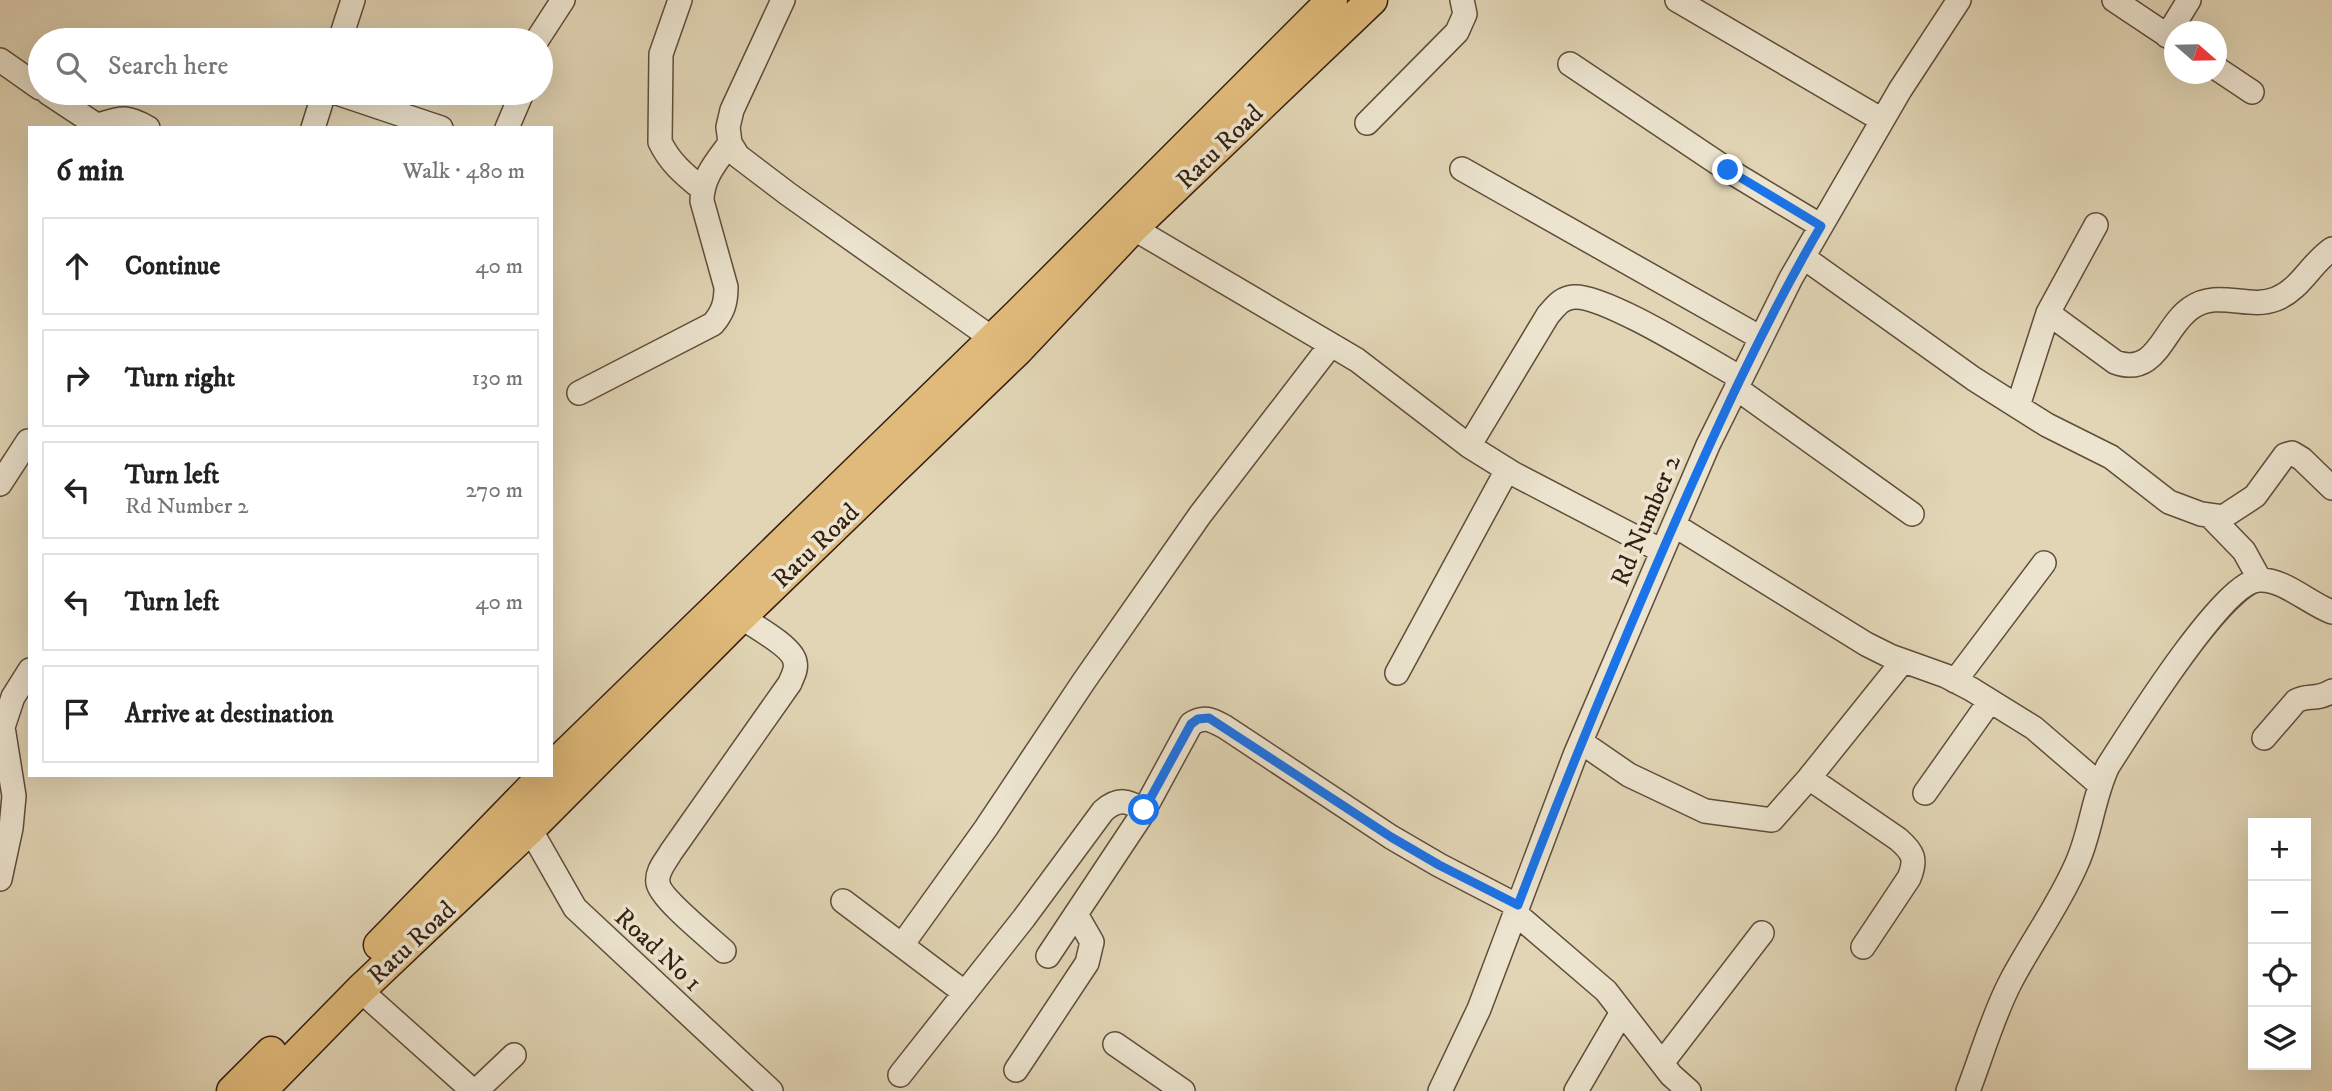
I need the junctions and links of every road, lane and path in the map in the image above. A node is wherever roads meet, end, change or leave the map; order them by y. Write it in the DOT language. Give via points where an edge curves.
graph roads {
  1 [pos="353,0"];
  2 [pos="563,0"];
  3 [pos="680,0"];
  4 [pos="783,0"];
  5 [pos="1332,0"];
  6 [pos="1372,0"];
  7 [pos="1462,0"];
  8 [pos="1677,0"];
  9 [pos="1959,0"];
  10 [pos="2114,0"];
  11 [pos="2189,0"];
  12 [pos="2179,21"];
  13 [pos="344,28"];
  14 [pos="545,28"];
  15 [pos="2164,33"];
  16 [pos="0,60"];
  17 [pos="1570,64"];
  18 [pos="2227,75"];
  19 [pos="28,80"];
  20 [pos="2252,92"];
  21 [pos="67,105"];
  22 [pos="320,105"];
  23 [pos="373,105"];
  24 [pos="518,105"];
  25 [pos="1882,120"];
  26 [pos="1367,123"];
  27 [pos="99,126"];
  28 [pos="144,126"];
  29 [pos="314,126"];
  30 [pos="435,126"];
  31 [pos="508,126"];
  32 [pos="730,142"];
  33 [pos="1462,169"];
  34 [pos="702,189"];
  35 [pos="2096,225"];
  36 [pos="1821,226"];
  37 [pos="1133,228"];
  38 [pos="2332,248"];
  39 [pos="1803,257"];
  40 [pos="2048,313"];
  41 [pos="1761,338"];
  42 [pos="993,339"];
  43 [pos="1330,346"];
  44 [pos="1739,383"];
  45 [pos="579,393"];
  46 [pos="2018,406"];
  47 [pos="28,441"];
  48 [pos="1469,446"];
  49 [pos="1507,470"];
  50 [pos="0,484"];
  51 [pos="2332,488"];
  52 [pos="1912,514"];
  53 [pos="2211,517"];
  54 [pos="1674,525"];
  55 [pos="1662,551"];
  56 [pos="2044,562"];
  57 [pos="2260,580"];
  58 [pos="2332,612"];
  59 [pos="741,617"];
  60 [pos="1903,661"];
  61 [pos="28,673"];
  62 [pos="1397,673"];
  63 [pos="1955,681"];
  64 [pos="2332,691"];
  65 [pos="1990,701"];
  66 [pos="1,726"];
  67 [pos="2264,738"];
  68 [pos="1581,742"];
  69 [pos="553,766"];
  70 [pos="543,777"];
  71 [pos="1809,778"];
  72 [pos="2099,784"];
  73 [pos="1925,793"];
  74 [pos="1144,810"];
  75 [pos="521,818"];
  76 [pos="0,879"];
  77 [pos="843,901"];
  78 [pos="1517,909"];
  79 [pos="1076,914"];
  80 [pos="1762,933"];
  81 [pos="902,945"];
  82 [pos="1863,947"];
  83 [pos="724,951"];
  84 [pos="1048,956"];
  85 [pos="360,990"];
  86 [pos="965,993"];
  87 [pos="1622,1012"];
  88 [pos="1115,1044"];
  89 [pos="514,1055"];
  90 [pos="1662,1063"];
  91 [pos="1016,1070"];
  92 [pos="900,1075"];
  93 [pos="232,1091"];
  94 [pos="261,1091"];
  95 [pos="474,1091"];
  96 [pos="771,1091"];
  97 [pos="1183,1091"];
  98 [pos="1440,1091"];
  99 [pos="1576,1091"];
  100 [pos="1689,1091"];
  101 [pos="1968,1091"];
  1 -- 13 [label="street"];
  2 -- 14 [label="street"];
  3 -- 34 [label="street" via="661,54 660,142 679,171"];
  4 -- 32 [label="street" via="732,110"];
  5 -- 42 [label="main road, Ratu Road"];
  6 -- 37 [label="main road, Ratu Road"];
  7 -- 26 [label="street" via="1465,14 1457,32"];
  8 -- 25 [label="street"];
  9 -- 25 [label="street, Rd Number 2"];
  10 -- 15 [label="street"];
  11 -- 12 [label="street"];
  16 -- 19 [label="street"];
  17 -- 36 [label="street"];
  18 -- 20 [label="street"];
  21 -- 27 [label="street"];
  22 -- 29 [label="street"];
  23 -- 30 [label="street"];
  24 -- 31 [label="street"];
  25 -- 36 [label="street, Rd Number 2"];
  27 -- 28 [label="street" via="122,117"];
  32 -- 34 [label="street"];
  32 -- 42 [label="street" via="738,156 788,194"];
  33 -- 41 [label="street"];
  34 -- 45 [label="street" via="726,287 721,314 713,324"];
  35 -- 40 [label="street"];
  36 -- 39 [label="street, Rd Number 2"];
  37 -- 43 [label="street"];
  37 -- 59 [label="main road, Ratu Road" via="1018,350"];
  38 -- 40 [label="street" via="2288,293 2273,300 2217,299 2192,307 2137,366 2115,362"];
  39 -- 41 [label="street, Rd Number 2"];
  39 -- 46 [label="street"];
  40 -- 46 [label="street"];
  41 -- 44 [label="street, Rd Number 2"];
  42 -- 69 [label="main road, Ratu Road"];
  43 -- 48 [label="street" via="1385,380"];
  43 -- 81 [label="street" via="1200,514"];
  44 -- 48 [label="street" via="1617,309 1575,297 1561,300"];
  44 -- 52 [label="street"];
  44 -- 54 [label="street, Rd Number 2"];
  46 -- 53 [label="street" via="2111,457 2169,502"];
  47 -- 50 [label="street"];
  48 -- 49 [label="street"];
  49 -- 55 [label="street"];
  49 -- 62 [label="street"];
  51 -- 53 [label="street" via="2292,453 2285,455 2255,496 2223,517"];
  53 -- 57 [label="street" via="2244,551"];
  54 -- 55 [label="street, Rd Number 2"];
  54 -- 60 [label="street" via="1866,644"];
  55 -- 68 [label="street, Rd Number 2"];
  56 -- 63 [label="street"];
  57 -- 58 [label="street"];
  57 -- 72 [label="street" via="2245,585 2227,601 2191,644"];
  59 -- 75 [label="main road, Ratu Road"];
  59 -- 83 [label="street" via="788,649 796,660 795,671 658,873 664,896"];
  60 -- 63 [label="street"];
  60 -- 71 [label="street"];
  61 -- 66 [label="street"];
  63 -- 65 [label="street"];
  64 -- 67 [label="street" via="2296,701"];
  65 -- 72 [label="street" via="2034,728"];
  65 -- 73 [label="street"];
  66 -- 76 [label="street" via="14,796"];
  68 -- 71 [label="street" via="1629,775 1705,811 1772,820"];
  68 -- 78 [label="street, Rd Number 2"];
  70 -- 75 [label="main road, Ratu Road"];
  71 -- 82 [label="street" via="1898,839 1914,858 1909,878"];
  72 -- 101 [label="street" via="2076,865 2011,982"];
  74 -- 78 [label="street" via="1191,724 1209,718 1391,837"];
  74 -- 79 [label="street"];
  74 -- 86 [label="street" via="1120,800 1103,811"];
  75 -- 85 [label="main road, Ratu Road"];
  75 -- 93 [label="main road, Ratu Road" via="436,888"];
  75 -- 96 [label="street, Road No 1" via="575,908"];
  77 -- 81 [label="street"];
  78 -- 87 [label="street" via="1606,991"];
  78 -- 98 [label="street, Rd Number 2" via="1479,1009"];
  79 -- 84 [label="street"];
  79 -- 91 [label="street" via="1092,942 1087,963"];
  80 -- 90 [label="street"];
  81 -- 86 [label="street"];
  85 -- 94 [label="main road, Ratu Road"];
  85 -- 95 [label="street"];
  86 -- 92 [label="street"];
  87 -- 90 [label="street"];
  87 -- 99 [label="street"];
  88 -- 97 [label="street"];
  89 -- 95 [label="street"];
  90 -- 100 [label="street"];
}
